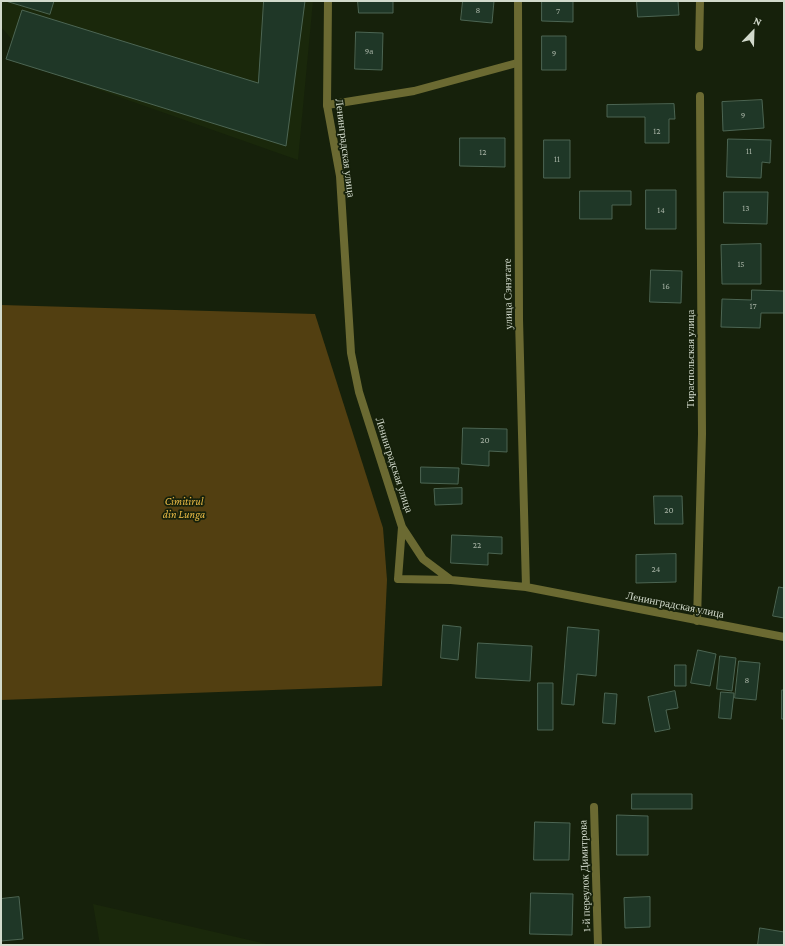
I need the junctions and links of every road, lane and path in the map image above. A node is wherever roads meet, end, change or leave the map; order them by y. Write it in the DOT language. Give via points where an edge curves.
graph roads {
  1 [pos="328,1"];
  2 [pos="518,1"];
  3 [pos="700,1"];
  4 [pos="699,47"];
  5 [pos="517,63"];
  6 [pos="700,96"];
  7 [pos="327,105"];
  8 [pos="402,527"];
  9 [pos="451,580"];
  10 [pos="526,587"];
  11 [pos="697,621"];
  12 [pos="784,637"];
  13 [pos="594,807"];
  14 [pos="598,945"];
  1 -- 7 [label="street, Ленинградская улица"];
  2 -- 5 [label="street, улица Сэнэтате"];
  3 -- 4 [label="street"];
  5 -- 7 [label="street" via="414,91"];
  5 -- 10 [label="street, улица Сэнэтате" via="519,319"];
  6 -- 11 [label="street, Тираспольская улица" via="702,434"];
  7 -- 8 [label="street, Ленинградская улица" via="340,176 351,353 359,392"];
  8 -- 9 [label="street, Ленинградская улица" via="423,559"];
  8 -- 9 [label="street" via="398,579"];
  9 -- 10 [label="street, Ленинградская улица"];
  10 -- 11 [label="street, Ленинградская улица"];
  11 -- 12 [label="street, Ленинградская улица"];
  13 -- 14 [label="street, 1-й переулок Димитрова"];
}
